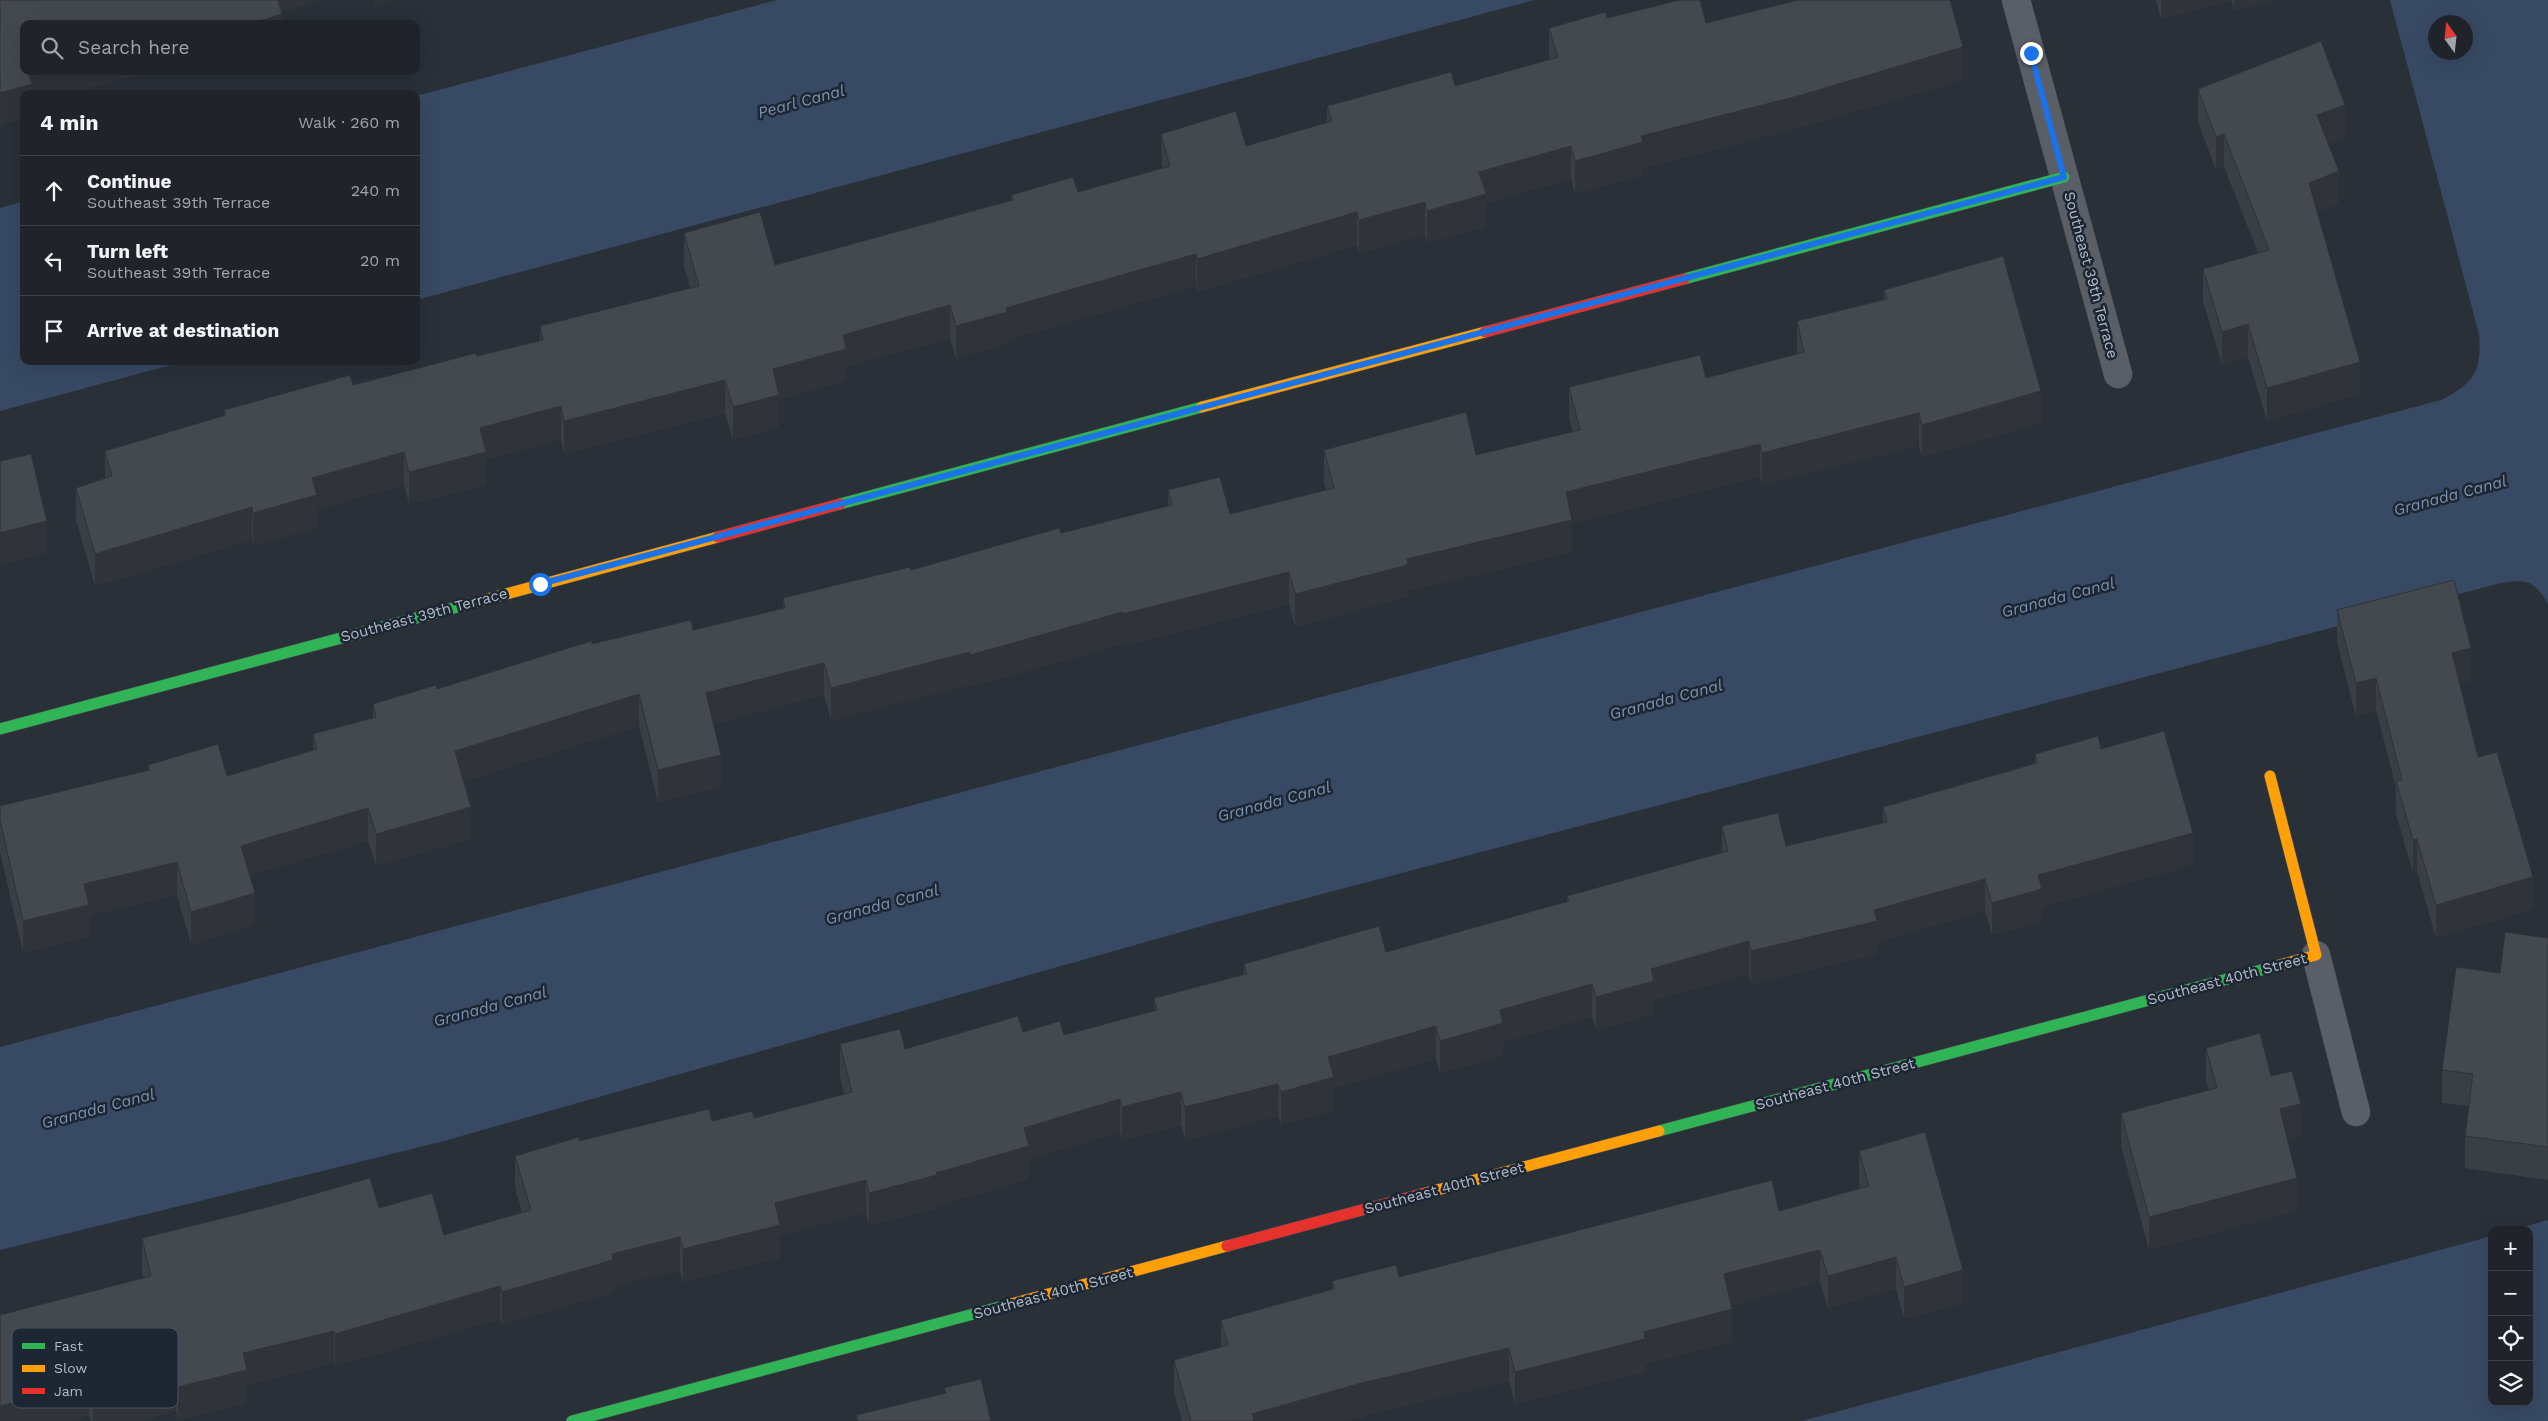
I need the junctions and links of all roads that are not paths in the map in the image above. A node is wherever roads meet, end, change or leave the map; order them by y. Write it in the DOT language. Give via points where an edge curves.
graph roads {
  1 [pos="2016,0"];
  2 [pos="2064,177"];
  3 [pos="2118,374"];
  4 [pos="0,729"];
  5 [pos="2270,776"];
  6 [pos="2316,955"];
  7 [pos="2356,1112"];
  8 [pos="572,1421"];
  1 -- 2 [label="street, Southeast 39th Terrace"];
  2 -- 3 [label="street, Southeast 39th Terrace"];
  2 -- 4 [label="street, Southeast 39th Terrace"];
  5 -- 6 [label="street, Southeast 40th Street"];
  6 -- 7 [label="street, Southeast 40th Street"];
  6 -- 8 [label="street, Southeast 40th Street"];
}
